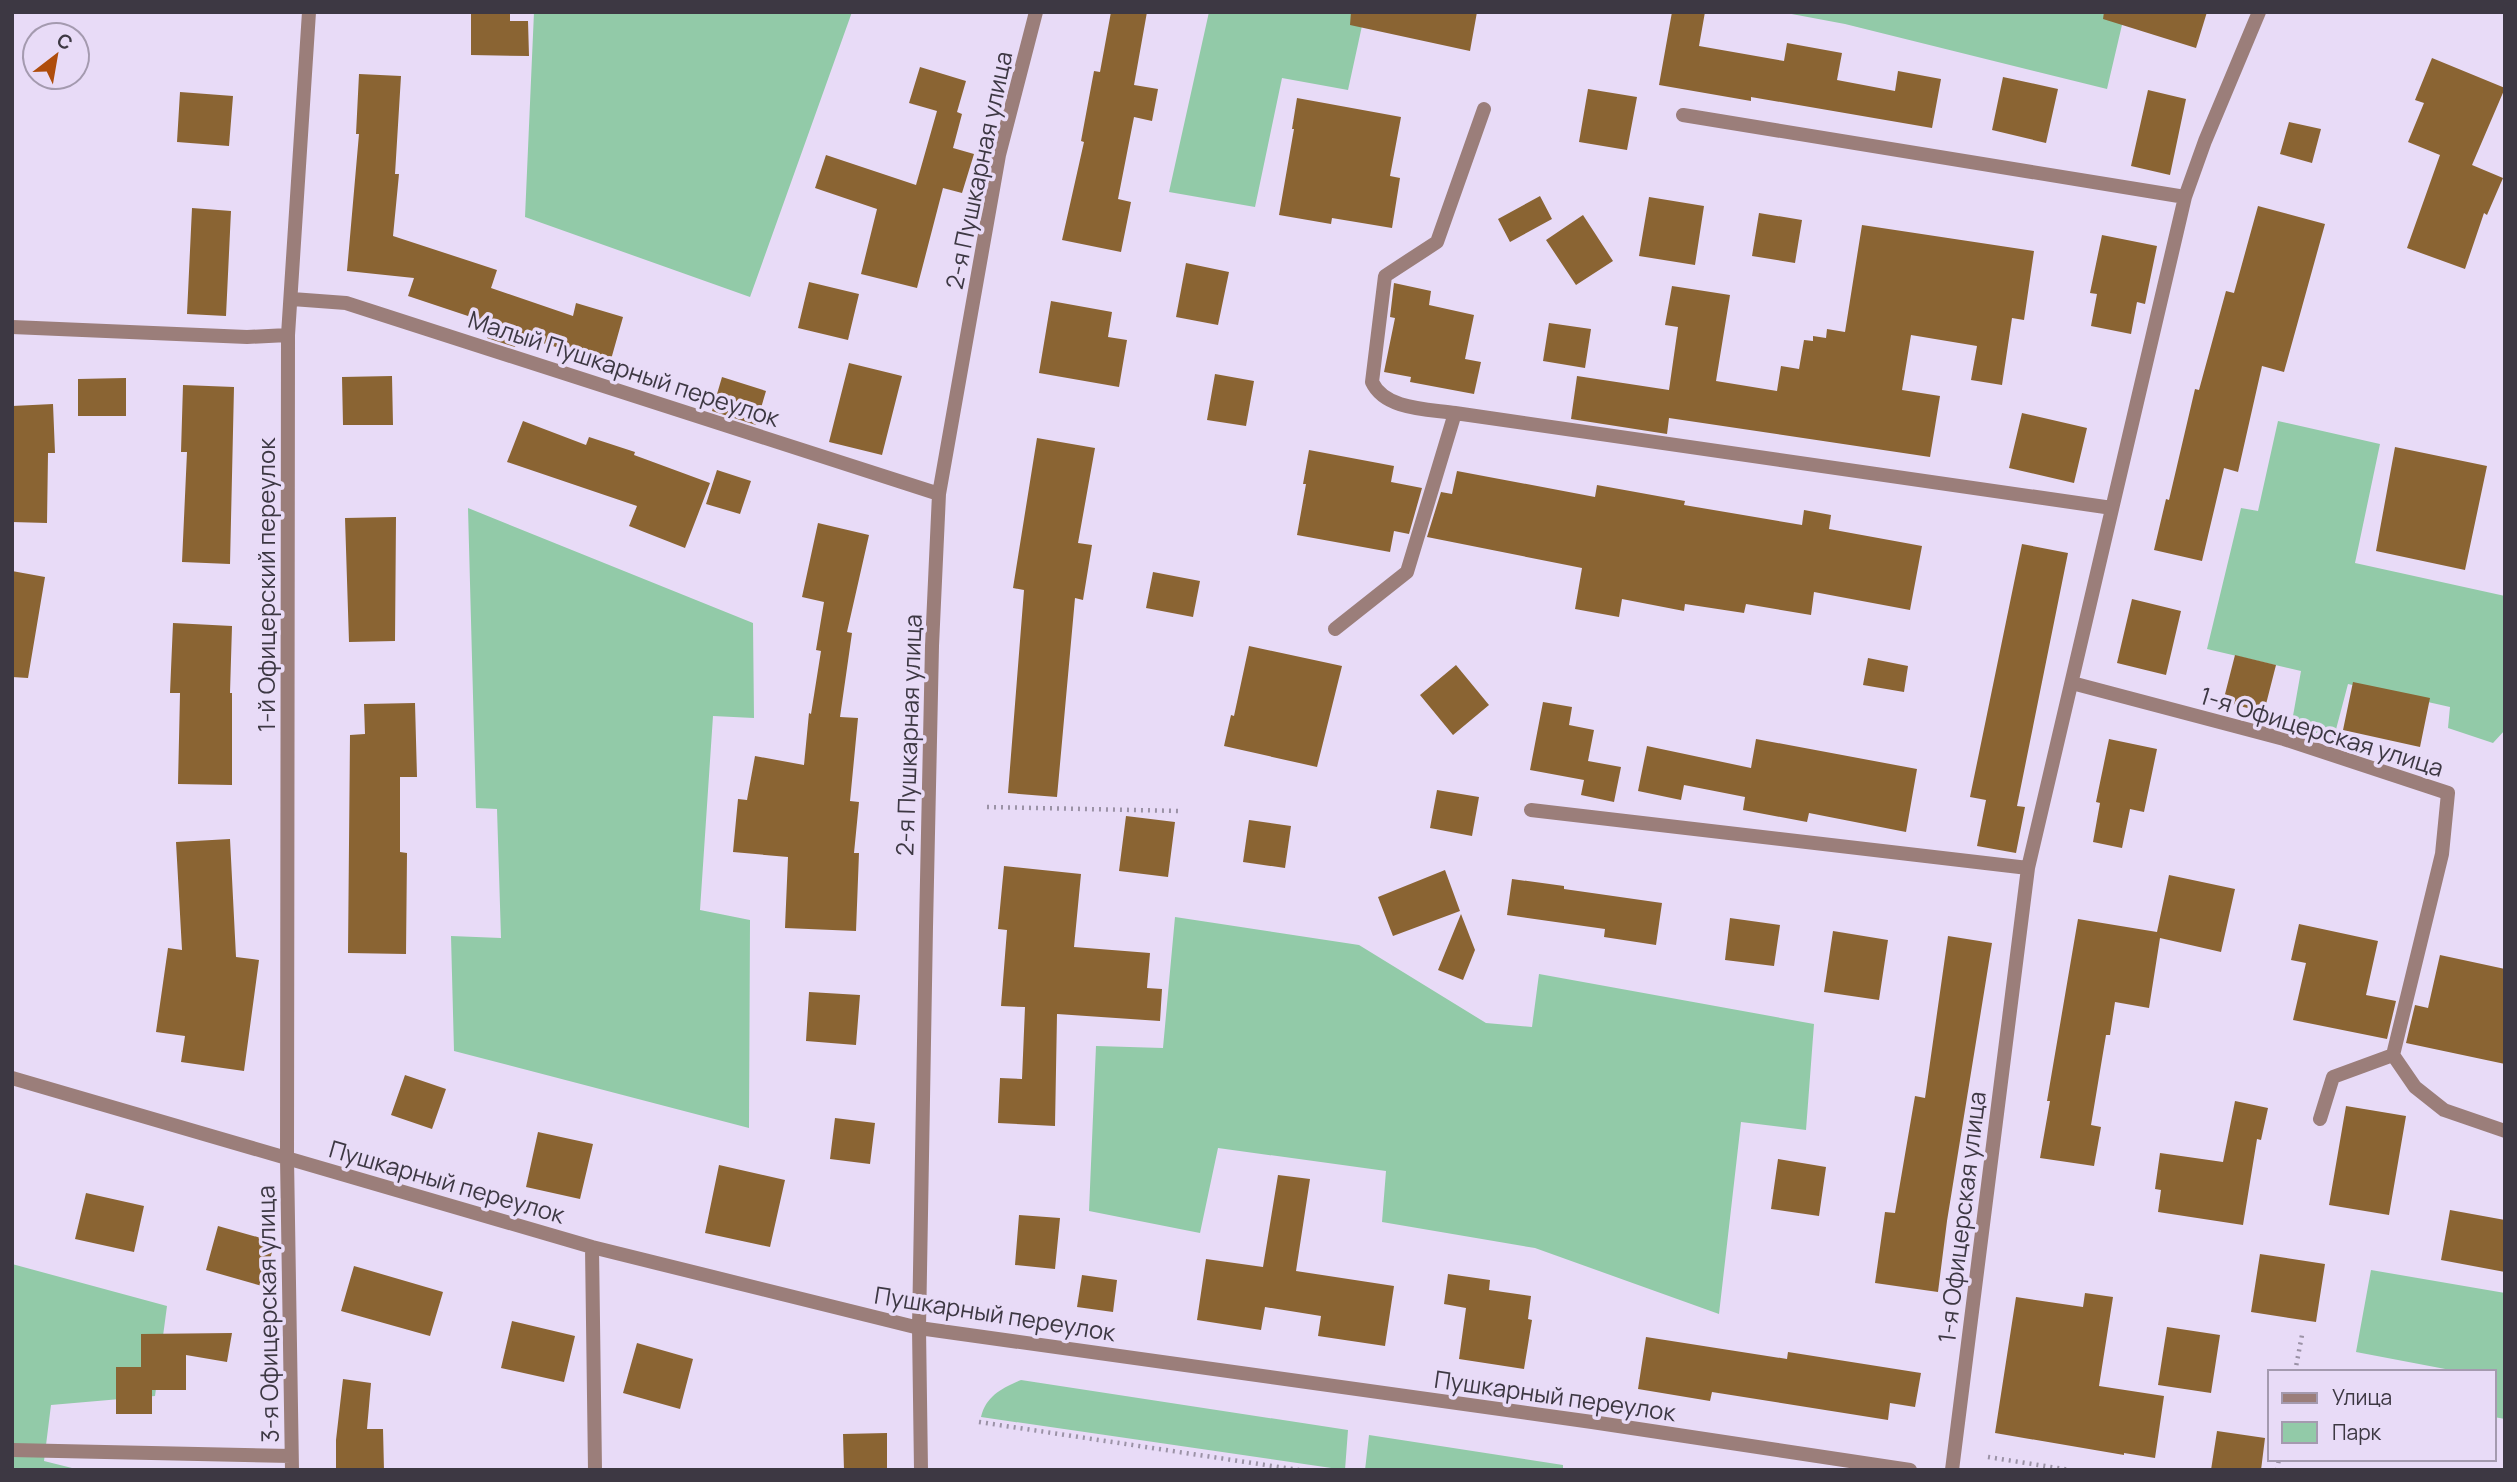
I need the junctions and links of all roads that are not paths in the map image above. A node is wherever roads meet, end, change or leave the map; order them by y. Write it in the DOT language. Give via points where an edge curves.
graph roads {
  1 [pos="309,12"];
  2 [pos="1036,12"];
  3 [pos="2259,12"];
  4 [pos="1484,109"];
  5 [pos="1683,115"];
  6 [pos="2185,197"];
  7 [pos="292,299"];
  8 [pos="12,327"];
  9 [pos="288,335"];
  10 [pos="1455,413"];
  11 [pos="939,494"];
  12 [pos="2112,509"];
  13 [pos="1335,629"];
  14 [pos="2072,683"];
  15 [pos="1531,810"];
  16 [pos="2028,867"];
  17 [pos="2393,1055"];
  18 [pos="12,1078"];
  19 [pos="2320,1119"];
  20 [pos="2505,1131"];
  21 [pos="288,1158"];
  22 [pos="592,1247"];
  23 [pos="919,1328"];
  24 [pos="12,1450"];
  25 [pos="292,1463"];
  26 [pos="594,1470"];
  27 [pos="921,1470"];
  28 [pos="1910,1470"];
  29 [pos="1952,1470"];
  1 -- 7 [label="street, 1-й Офицерский переулок"];
  2 -- 11 [label="street, 2-я Пушкарная улица" via="999,155"];
  3 -- 6 [label="street, 1-я Офицерская улица"];
  4 -- 10 [label="street" via="1437,242 1385,276 1372,382 1385,399"];
  5 -- 6 [label="street"];
  6 -- 12 [label="street, 1-я Офицерская улица"];
  7 -- 9 [label="street, 1-й Офицерский переулок"];
  7 -- 11 [label="street, Малый Пушкарный переулок" via="346,303"];
  8 -- 9 [label="street"];
  9 -- 21 [label="street, 1-й Офицерский переулок"];
  10 -- 12 [label="street"];
  10 -- 13 [label="street" via="1407,572"];
  11 -- 23 [label="street, 2-я Пушкарная улица" via="931,659"];
  12 -- 14 [label="street, 1-я Офицерская улица"];
  14 -- 16 [label="street, 1-я Офицерская улица"];
  14 -- 17 [label="street, 1-я Офицерская улица" via="2284,739 2448,793 2442,854"];
  15 -- 16 [label="street"];
  16 -- 29 [label="street, 1-я Офицерская улица"];
  17 -- 19 [label="street" via="2333,1077"];
  17 -- 20 [label="street" via="2415,1087 2444,1110"];
  18 -- 21 [label="street, Пушкарный переулок"];
  21 -- 22 [label="street, Пушкарный переулок"];
  21 -- 25 [label="street, 3-я Офицерская улица"];
  22 -- 23 [label="street, Пушкарный переулок"];
  22 -- 26 [label="street"];
  23 -- 27 [label="street, 2-я Пушкарная улица"];
  23 -- 28 [label="street, Пушкарный переулок"];
  24 -- 25 [label="street"];
}
